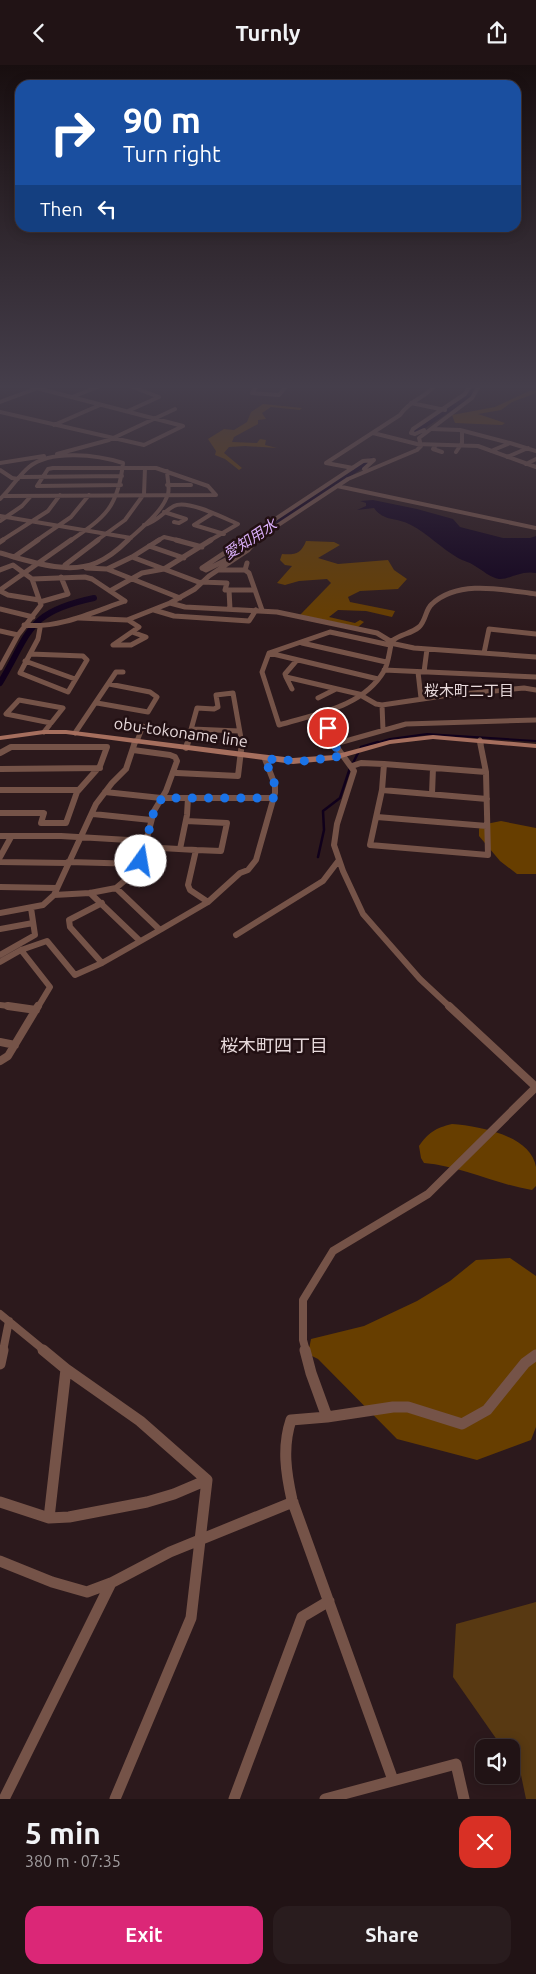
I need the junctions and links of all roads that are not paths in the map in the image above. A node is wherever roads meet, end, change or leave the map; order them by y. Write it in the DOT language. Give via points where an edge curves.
graph roads {
  1 [pos="29,467"];
  2 [pos="123,467"];
  3 [pos="347,467"];
  4 [pos="366,467"];
  5 [pos="378,467"];
  6 [pos="145,468"];
  7 [pos="353,468"];
  8 [pos="0,470"];
  9 [pos="167,471"];
  10 [pos="122,476"];
  11 [pos="42,477"];
  12 [pos="19,478"];
  13 [pos="352,478"];
  14 [pos="190,482"];
  15 [pos="121,485"];
  16 [pos="168,485"];
  17 [pos="337,487"];
  18 [pos="119,494"];
  19 [pos="144,494"];
  20 [pos="60,495"];
  21 [pos="89,495"];
  22 [pos="168,495"];
  23 [pos="192,495"];
  24 [pos="31,496"];
  25 [pos="2,497"];
  26 [pos="164,513"];
  27 [pos="212,513"];
  28 [pos="0,516"];
  29 [pos="6,517"];
  30 [pos="0,521"];
  31 [pos="32,521"];
  32 [pos="174,522"];
  33 [pos="144,525"];
  34 [pos="59,526"];
  35 [pos="536,528"];
  36 [pos="87,530"];
  37 [pos="224,533"];
  38 [pos="108,534"];
  39 [pos="131,538"];
  40 [pos="0,542"];
  41 [pos="253,542"];
  42 [pos="149,546"];
  43 [pos="202,547"];
  44 [pos="0,553"];
  45 [pos="14,557"];
  46 [pos="132,557"];
  47 [pos="184,558"];
  48 [pos="40,563"];
  49 [pos="247,563"];
  50 [pos="65,565"];
  51 [pos="84,566"];
  52 [pos="107,569"];
  53 [pos="164,569"];
  54 [pos="0,570"];
  55 [pos="220,570"];
  56 [pos="244,570"];
  57 [pos="24,574"];
  58 [pos="61,577"];
  59 [pos="32,579"];
  60 [pos="130,579"];
  61 [pos="201,583"];
  62 [pos="0,590"];
  63 [pos="229,590"];
  64 [pos="255,590"];
  65 [pos="110,591"];
  66 [pos="536,594"];
  67 [pos="180,598"];
  68 [pos="39,601"];
  69 [pos="170,603"];
  70 [pos="0,609"];
  71 [pos="230,609"];
  72 [pos="154,610"];
  73 [pos="256,610"];
  74 [pos="262,610"];
  75 [pos="33,617"];
  76 [pos="76,618"];
  77 [pos="128,620"];
  78 [pos="26,626"];
  79 [pos="38,627"];
  80 [pos="0,631"];
  81 [pos="132,632"];
  82 [pos="536,634"];
  83 [pos="18,635"];
  84 [pos="301,643"];
  85 [pos="391,643"];
  86 [pos="427,649"];
  87 [pos="0,651"];
  88 [pos="269,653"];
  89 [pos="484,653"];
  90 [pos="8,654"];
  91 [pos="30,654"];
  92 [pos="0,657"];
  93 [pos="536,659"];
  94 [pos="297,660"];
  95 [pos="25,661"];
  96 [pos="386,662"];
  97 [pos="0,668"];
  98 [pos="384,670"];
  99 [pos="123,672"];
  100 [pos="421,672"];
  101 [pos="286,677"];
  102 [pos="536,677"];
  103 [pos="75,679"];
  104 [pos="378,679"];
  105 [pos="109,684"];
  106 [pos="292,689"];
  107 [pos="336,689"];
  108 [pos="536,690"];
  109 [pos="363,695"];
  110 [pos="318,698"];
  111 [pos="421,698"];
  112 [pos="97,703"];
  113 [pos="382,705"];
  114 [pos="323,711"];
  115 [pos="536,720"];
  116 [pos="50,723"];
  117 [pos="143,726"];
  118 [pos="192,729"];
  119 [pos="383,730"];
  120 [pos="239,731"];
  121 [pos="44,732"];
  122 [pos="75,733"];
  123 [pos="18,735"];
  124 [pos="0,738"];
  125 [pos="480,740"];
  126 [pos="136,741"];
  127 [pos="334,744"];
  128 [pos="536,746"];
  129 [pos="12,747"];
  130 [pos="186,748"];
  131 [pos="133,750"];
  132 [pos="0,753"];
  133 [pos="240,755"];
  134 [pos="342,756"];
  135 [pos="265,759"];
  136 [pos="384,764"];
  137 [pos="352,766"];
  138 [pos="100,768"];
  139 [pos="433,768"];
  140 [pos="0,769"];
  141 [pos="486,772"];
  142 [pos="177,773"];
  143 [pos="0,790"];
  144 [pos="78,790"];
  145 [pos="382,790"];
  146 [pos="105,792"];
  147 [pos="432,794"];
  148 [pos="162,798"];
  149 [pos="188,798"];
  150 [pos="274,798"];
  151 [pos="486,799"];
  152 [pos="0,813"];
  153 [pos="92,814"];
  154 [pos="377,817"];
  155 [pos="152,819"];
  156 [pos="186,821"];
  157 [pos="487,826"];
  158 [pos="0,837"];
  159 [pos="11,837"];
  160 [pos="80,837"];
  161 [pos="145,844"];
  162 [pos="180,849"];
  163 [pos="196,850"];
  164 [pos="0,857"];
  165 [pos="339,860"];
  166 [pos="0,862"];
  167 [pos="68,862"];
  168 [pos="140,864"];
  169 [pos="0,887"];
  170 [pos="116,888"];
  171 [pos="56,892"];
  172 [pos="90,893"];
  173 [pos="208,902"];
  174 [pos="102,903"];
  175 [pos="31,908"];
  176 [pos="0,913"];
  177 [pos="33,923"];
  178 [pos="0,929"];
  179 [pos="160,930"];
  180 [pos="236,935"];
  181 [pos="140,941"];
  182 [pos="22,951"];
  183 [pos="0,955"];
  184 [pos="0,962"];
  185 [pos="102,963"];
  186 [pos="0,1005"];
  187 [pos="36,1011"];
  188 [pos="0,1042"];
  189 [pos="15,1045"];
  190 [pos="0,1061"];
  191 [pos="0,1314"];
  192 [pos="9,1321"];
  193 [pos="536,1355"];
  194 [pos="0,1364"];
  195 [pos="66,1369"];
  196 [pos="327,1417"];
  197 [pos="207,1480"];
  198 [pos="0,1502"];
  199 [pos="293,1502"];
  200 [pos="49,1518"];
  201 [pos="200,1541"];
  202 [pos="0,1561"];
  203 [pos="111,1583"];
  204 [pos="329,1601"];
  205 [pos="393,1780"];
  206 [pos="4,1799"];
  207 [pos="115,1799"];
  208 [pos="234,1799"];
  209 [pos="325,1799"];
  210 [pos="464,1799"];
  1 -- 12 [label="street"];
  2 -- 6 [label="street"];
  2 -- 10 [label="street"];
  2 -- 11 [label="street" via="53,468"];
  3 -- 7 [label="street"];
  4 -- 13 [label="street"];
  5 -- 13 [label="street"];
  6 -- 9 [label="street"];
  6 -- 19 [label="street"];
  7 -- 41 [label="street" via="202,568 215,567"];
  8 -- 12 [label="street" via="12,478"];
  9 -- 14 [label="street"];
  9 -- 16 [label="street"];
  10 -- 11 [label="street"];
  10 -- 15 [label="street"];
  11 -- 12 [label="street"];
  11 -- 15 [label="street" via="37,486"];
  12 -- 25 [label="street"];
  13 -- 17 [label="street"];
  14 -- 16 [label="street"];
  14 -- 23 [label="street"];
  14 -- 23 [label="street" via="208,486 216,495"];
  15 -- 18 [label="street"];
  16 -- 22 [label="street"];
  17 -- 35 [label="street"];
  17 -- 41 [label="street"];
  18 -- 19 [label="street"];
  18 -- 21 [label="street"];
  18 -- 36 [label="street" via="110,509"];
  19 -- 22 [label="street"];
  19 -- 38 [label="street" via="125,520"];
  20 -- 21 [label="street"];
  20 -- 24 [label="street"];
  20 -- 31 [label="street" via="48,511"];
  21 -- 34 [label="street"];
  22 -- 23 [label="street"];
  22 -- 33 [label="street"];
  24 -- 25 [label="street"];
  24 -- 29 [label="street"];
  26 -- 27 [label="street" via="178,503"];
  26 -- 32 [label="street" via="186,519"];
  26 -- 33 [label="street" via="150,525"];
  27 -- 37 [label="street" via="238,524"];
  27 -- 37 [label="street" via="194,525"];
  28 -- 29 [label="street"];
  29 -- 30 [label="street"];
  29 -- 31 [label="street"];
  31 -- 34 [label="street"];
  31 -- 40 [label="street"];
  33 -- 39 [label="street"];
  34 -- 36 [label="street"];
  34 -- 45 [label="street"];
  36 -- 38 [label="street"];
  36 -- 48 [label="street"];
  37 -- 43 [label="street"];
  38 -- 39 [label="street"];
  38 -- 50 [label="street"];
  39 -- 51 [label="street" via="100,562"];
  41 -- 55 [label="street" via="248,550"];
  42 -- 43 [label="street" via="164,537"];
  42 -- 46 [label="street"];
  42 -- 47 [label="street"];
  43 -- 47 [label="street"];
  44 -- 45 [label="street"];
  45 -- 48 [label="street"];
  46 -- 52 [label="street"];
  46 -- 53 [label="street"];
  47 -- 53 [label="street"];
  48 -- 50 [label="street"];
  48 -- 57 [label="street"];
  49 -- 56 [label="street"];
  50 -- 51 [label="street"];
  51 -- 52 [label="street"];
  52 -- 60 [label="street"];
  53 -- 60 [label="street"];
  53 -- 61 [label="street"];
  54 -- 57 [label="street" via="13,565"];
  55 -- 56 [label="street"];
  55 -- 61 [label="street"];
  56 -- 64 [label="street" via="249,573"];
  57 -- 59 [label="street"];
  57 -- 62 [label="street"];
  58 -- 59 [label="street"];
  58 -- 65 [label="street" via="92,579"];
  58 -- 68 [label="street" via="68,594"];
  59 -- 68 [label="street"];
  60 -- 65 [label="street"];
  60 -- 67 [label="street"];
  61 -- 63 [label="street" via="227,583 225,590"];
  61 -- 67 [label="street"];
  62 -- 68 [label="street" via="8,595"];
  63 -- 64 [label="street"];
  63 -- 71 [label="street"];
  64 -- 74 [label="street"];
  65 -- 76 [label="street" via="125,601"];
  66 -- 85 [label="street" via="484,588 457,592 434,603 421,626"];
  67 -- 69 [label="street"];
  68 -- 75 [label="street" via="40,607"];
  69 -- 71 [label="street"];
  69 -- 72 [label="street"];
  70 -- 75 [label="street"];
  71 -- 73 [label="street"];
  72 -- 73 [label="street" via="174,616 249,621"];
  72 -- 77 [label="street"];
  73 -- 74 [label="street"];
  74 -- 85 [label="street" via="377,633"];
  75 -- 78 [label="street"];
  76 -- 77 [label="street"];
  76 -- 79 [label="street"];
  77 -- 81 [label="street" via="139,627"];
  78 -- 79 [label="street"];
  78 -- 83 [label="street"];
  79 -- 91 [label="street" via="39,635"];
  80 -- 83 [label="street"];
  81 -- 81 [label="street" via="126,636 113,645 133,646 146,637"];
  82 -- 89 [label="street" via="489,629"];
  83 -- 90 [label="street"];
  84 -- 85 [label="street" via="330,632"];
  84 -- 88 [label="street"];
  84 -- 96 [label="street"];
  85 -- 86 [label="street"];
  85 -- 96 [label="street"];
  86 -- 89 [label="street"];
  86 -- 100 [label="street"];
  87 -- 90 [label="street"];
  88 -- 94 [label="street"];
  88 -- 114 [label="street" via="262,671 278,725"];
  89 -- 93 [label="street"];
  90 -- 92 [label="street"];
  90 -- 97 [label="street"];
  91 -- 95 [label="street"];
  91 -- 103 [label="street" via="83,656 87,660"];
  94 -- 101 [label="street"];
  94 -- 104 [label="street"];
  95 -- 103 [label="street"];
  95 -- 103 [label="street" via="20,673 68,692"];
  96 -- 98 [label="street"];
  98 -- 100 [label="street"];
  98 -- 104 [label="street"];
  99 -- 105 [label="street" via="116,672"];
  100 -- 102 [label="street"];
  100 -- 111 [label="street"];
  101 -- 106 [label="street"];
  101 -- 107 [label="street"];
  104 -- 109 [label="street"];
  105 -- 112 [label="street"];
  105 -- 112 [label="street" via="150,692 157,697 148,712"];
  107 -- 109 [label="street"];
  107 -- 110 [label="street"];
  108 -- 111 [label="street" via="524,688"];
  109 -- 113 [label="street" via="376,705"];
  109 -- 114 [label="street"];
  111 -- 113 [label="street"];
  112 -- 122 [label="street"];
  113 -- 119 [label="street"];
  114 -- 127 [label="street"];
  115 -- 119 [label="street" via="406,724"];
  116 -- 116 [label="street" via="63,708 18,700 6,714"];
  116 -- 121 [label="street"];
  117 -- 126 [label="street"];
  118 -- 120 [label="street"];
  118 -- 120 [label="street" via="197,708 214,709 218,707 216,695 233,693"];
  118 -- 130 [label="street"];
  119 -- 127 [label="street"];
  120 -- 133 [label="street"];
  121 -- 122 [label="main road, obu-tokoname line"];
  121 -- 123 [label="main road, obu-tokoname line"];
  122 -- 126 [label="main road, obu-tokoname line"];
  123 -- 124 [label="main road, obu-tokoname line"];
  123 -- 129 [label="street"];
  125 -- 128 [label="main road, obu-tokoname line"];
  125 -- 134 [label="main road, obu-tokoname line" via="448,737 413,739"];
  125 -- 141 [label="street"];
  126 -- 130 [label="main road, obu-tokoname line"];
  126 -- 131 [label="street"];
  127 -- 134 [label="street"];
  129 -- 132 [label="street"];
  129 -- 138 [label="street" via="107,747"];
  130 -- 133 [label="main road, obu-tokoname line"];
  131 -- 146 [label="street" via="126,769"];
  131 -- 148 [label="street" via="170,755 177,759"];
  133 -- 135 [label="main road, obu-tokoname line"];
  133 -- 142 [label="street" via="238,776"];
  134 -- 135 [label="main road, obu-tokoname line" via="306,761"];
  134 -- 137 [label="street"];
  135 -- 150 [label="street" via="275,785"];
  136 -- 137 [label="street"];
  136 -- 139 [label="street"];
  136 -- 145 [label="street"];
  137 -- 165 [label="street" via="354,771 337,824 334,845"];
  138 -- 140 [label="street"];
  138 -- 144 [label="street"];
  139 -- 141 [label="street"];
  139 -- 147 [label="street"];
  141 -- 151 [label="street"];
  143 -- 144 [label="street"];
  144 -- 152 [label="street" via="66,823 41,823 44,813"];
  145 -- 147 [label="street"];
  145 -- 154 [label="street"];
  146 -- 148 [label="street"];
  146 -- 153 [label="street"];
  147 -- 151 [label="street"];
  148 -- 149 [label="street"];
  148 -- 155 [label="street"];
  149 -- 150 [label="street"];
  149 -- 156 [label="street"];
  150 -- 173 [label="street" via="256,860"];
  151 -- 157 [label="street"];
  153 -- 155 [label="street"];
  153 -- 160 [label="street"];
  154 -- 157 [label="street"];
  154 -- 157 [label="street" via="370,845 488,855"];
  155 -- 161 [label="street"];
  156 -- 162 [label="street"];
  156 -- 163 [label="street" via="226,823 221,851"];
  158 -- 159 [label="street"];
  159 -- 160 [label="street"];
  159 -- 164 [label="street"];
  160 -- 161 [label="street"];
  160 -- 167 [label="street"];
  161 -- 162 [label="street"];
  161 -- 168 [label="street"];
  162 -- 163 [label="street"];
  163 -- 173 [label="street" via="188,885 190,890"];
  165 -- 180 [label="street" via="323,881"];
  165 -- 196 [label="street" via="363,914 420,979 536,1087 428,1194 333,1251 303,1300 303,1340"];
  166 -- 167 [label="street"];
  167 -- 168 [label="street"];
  167 -- 171 [label="street"];
  168 -- 170 [label="street"];
  169 -- 171 [label="street"];
  170 -- 172 [label="street"];
  170 -- 179 [label="street"];
  171 -- 172 [label="street"];
  171 -- 175 [label="street" via="43,905"];
  172 -- 174 [label="street"];
  173 -- 179 [label="street"];
  174 -- 181 [label="street"];
  174 -- 185 [label="street" via="69,920 70,927"];
  175 -- 176 [label="street"];
  175 -- 177 [label="street"];
  177 -- 178 [label="street"];
  177 -- 183 [label="street" via="35,935"];
  179 -- 181 [label="street"];
  181 -- 185 [label="street"];
  182 -- 184 [label="street"];
  182 -- 185 [label="street" via="47,941 76,975"];
  182 -- 187 [label="street" via="50,987"];
  186 -- 187 [label="street"];
  187 -- 189 [label="street"];
  188 -- 189 [label="street"];
  189 -- 190 [label="street"];
  191 -- 192 [label="street"];
  192 -- 194 [label="street"];
  192 -- 195 [label="street"];
  193 -- 196 [label="street" via="524,1363 487,1411 462,1424 408,1407"];
  195 -- 197 [label="street" via="140,1421"];
  195 -- 200 [label="street"];
  196 -- 199 [label="street" via="291,1420 287,1429 286,1475"];
  197 -- 200 [label="street" via="174,1495 147,1502"];
  197 -- 201 [label="street"];
  198 -- 200 [label="street"];
  199 -- 201 [label="street"];
  199 -- 204 [label="street"];
  201 -- 203 [label="street" via="170,1552"];
  201 -- 207 [label="street" via="191,1618"];
  202 -- 203 [label="street" via="52,1582 87,1591"];
  203 -- 206 [label="street"];
  204 -- 205 [label="street"];
  204 -- 208 [label="street" via="302,1617"];
  205 -- 209 [label="street"];
  205 -- 210 [label="street" via="456,1764"];
}
